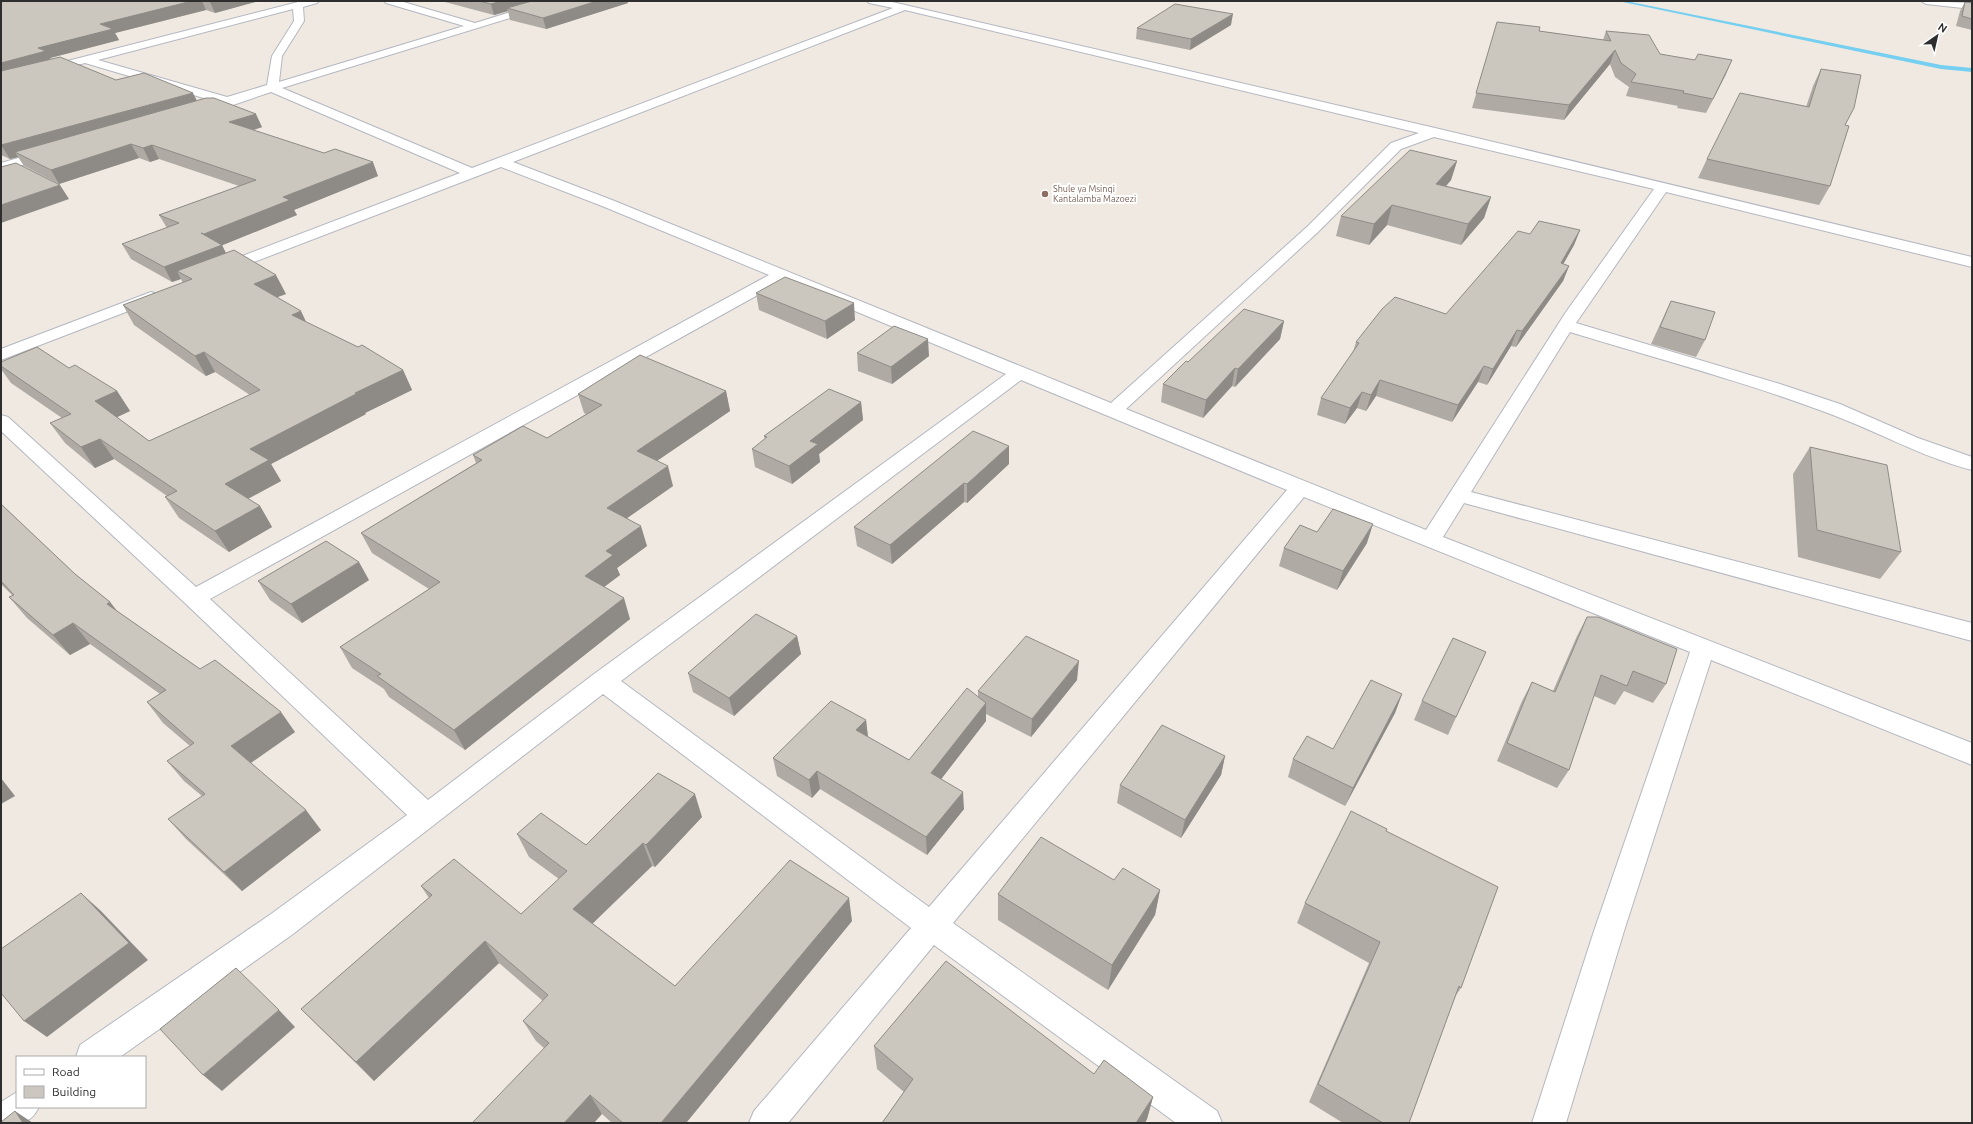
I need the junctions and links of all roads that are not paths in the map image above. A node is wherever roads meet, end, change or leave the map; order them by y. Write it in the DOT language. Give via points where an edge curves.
graph roads {
  1 [pos="314,1"];
  2 [pos="389,1"];
  3 [pos="556,1"];
  4 [pos="872,1"];
  5 [pos="1926,1"];
  6 [pos="298,5"];
  7 [pos="1972,6"];
  8 [pos="904,7"];
  9 [pos="472,25"];
  10 [pos="86,60"];
  11 [pos="1,81"];
  12 [pos="272,88"];
  13 [pos="228,102"];
  14 [pos="191,112"];
  15 [pos="1399,124"];
  16 [pos="1435,132"];
  17 [pos="1396,146"];
  18 [pos="62,149"];
  19 [pos="501,162"];
  20 [pos="1,167"];
  21 [pos="472,173"];
  22 [pos="1663,188"];
  23 [pos="1972,262"];
  24 [pos="207,275"];
  25 [pos="782,275"];
  26 [pos="163,292"];
  27 [pos="1566,325"];
  28 [pos="1,355"];
  29 [pos="1018,373"];
  30 [pos="1113,411"];
  31 [pos="1,421"];
  32 [pos="1972,464"];
  33 [pos="1300,488"];
  34 [pos="1458,495"];
  35 [pos="1431,539"];
  36 [pos="194,598"];
  37 [pos="1972,632"];
  38 [pos="1704,648"];
  39 [pos="603,681"];
  40 [pos="1972,754"];
  41 [pos="427,816"];
  42 [pos="932,926"];
  43 [pos="93,1056"];
  44 [pos="21,1108"];
  45 [pos="1,1123"];
  46 [pos="766,1123"];
  47 [pos="1205,1123"];
  48 [pos="1549,1123"];
  1 -- 6 [label="street"];
  2 -- 9 [label="street"];
  3 -- 9 [label="street"];
  4 -- 8 [label="street"];
  5 -- 7 [label="street"];
  6 -- 10 [label="street"];
  6 -- 12 [label="street" via="299,21 277,56"];
  8 -- 15 [label="street" via="1262,94"];
  8 -- 19 [label="street"];
  9 -- 12 [label="street"];
  10 -- 11 [label="street"];
  10 -- 13 [label="street"];
  12 -- 13 [label="street"];
  12 -- 21 [label="street"];
  13 -- 14 [label="street"];
  15 -- 16 [label="street"];
  15 -- 17 [label="street"];
  16 -- 17 [label="street"];
  16 -- 22 [label="street"];
  17 -- 30 [label="street" via="1313,229"];
  18 -- 20 [label="street"];
  19 -- 21 [label="street"];
  19 -- 25 [label="street"];
  21 -- 24 [label="street"];
  22 -- 23 [label="street"];
  22 -- 27 [label="street"];
  25 -- 29 [label="street"];
  25 -- 36 [label="street"];
  26 -- 28 [label="street"];
  27 -- 32 [label="street" via="1833,408 1911,442"];
  27 -- 34 [label="street"];
  29 -- 30 [label="street"];
  29 -- 39 [label="street"];
  30 -- 33 [label="street"];
  31 -- 36 [label="street"];
  33 -- 35 [label="street"];
  33 -- 42 [label="street"];
  34 -- 35 [label="street"];
  34 -- 37 [label="street"];
  35 -- 38 [label="street"];
  36 -- 41 [label="street"];
  38 -- 40 [label="street"];
  38 -- 48 [label="street" via="1609,931"];
  39 -- 41 [label="street"];
  39 -- 42 [label="street"];
  41 -- 43 [label="street" via="282,924"];
  42 -- 46 [label="street"];
  42 -- 47 [label="street"];
  44 -- 45 [label="street"];
}
